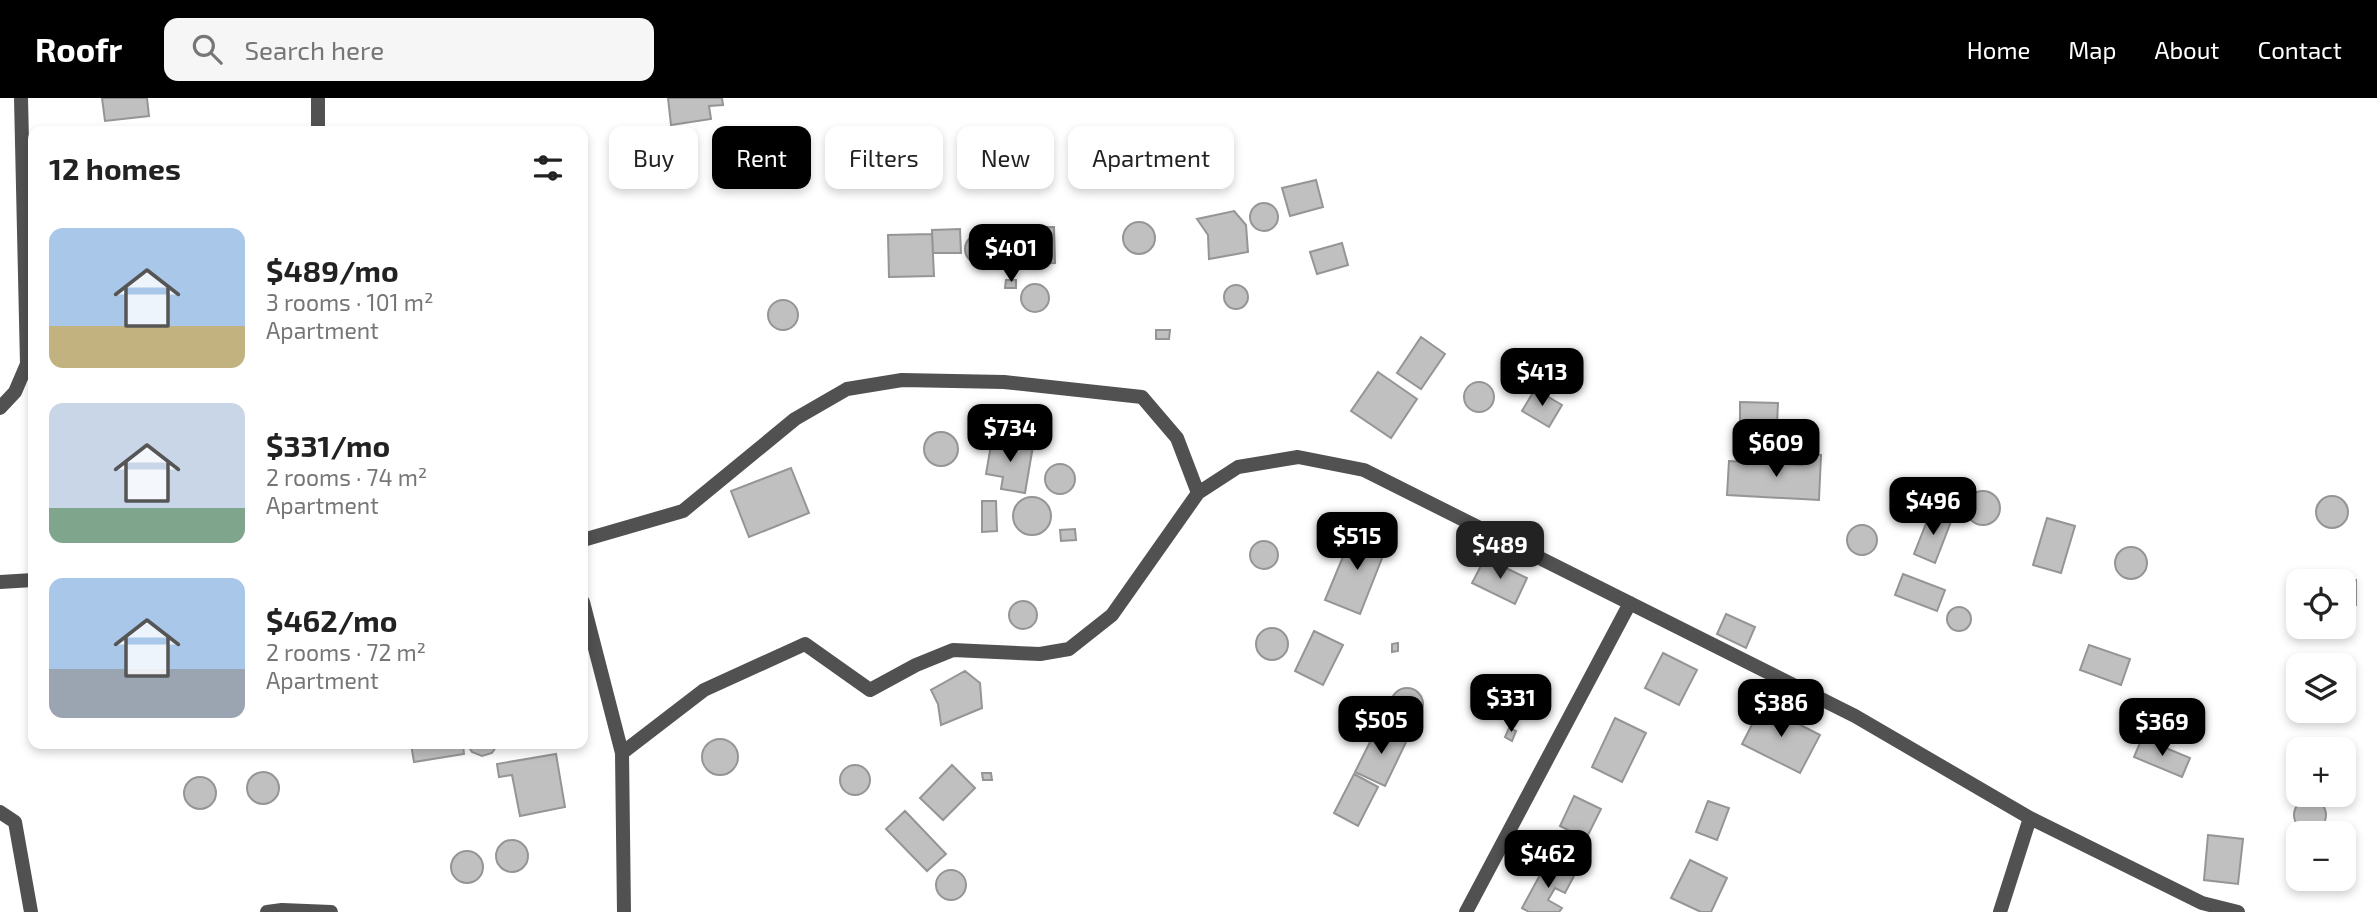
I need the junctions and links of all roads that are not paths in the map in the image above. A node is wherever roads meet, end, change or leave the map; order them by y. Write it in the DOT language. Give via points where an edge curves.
graph roads {
  1 [pos="21,98"];
  2 [pos="318,98"];
  3 [pos="318,126"];
  4 [pos="0,408"];
  5 [pos="1198,493"];
  6 [pos="588,539"];
  7 [pos="28,580"];
  8 [pos="0,582"];
  9 [pos="1630,603"];
  10 [pos="588,621"];
  11 [pos="622,753"];
  12 [pos="0,812"];
  13 [pos="2030,818"];
  14 [pos="31,912"];
  15 [pos="267,912"];
  16 [pos="331,912"];
  17 [pos="624,912"];
  18 [pos="1466,912"];
  19 [pos="2000,912"];
  20 [pos="2238,912"];
  1 -- 4 [label="street" via="27,364 15,392"];
  2 -- 3 [label="street"];
  5 -- 6 [label="street" via="1177,438 1142,397 1004,382 902,380 847,388 795,419 682,511"];
  5 -- 9 [label="street" via="1238,467 1298,457 1364,470"];
  5 -- 11 [label="street" via="1112,615 1069,649 1040,654 953,650 870,690 805,644 704,690"];
  7 -- 8 [label="street"];
  9 -- 13 [label="street" via="1855,716"];
  9 -- 18 [label="street"];
  10 -- 11 [label="street"];
  11 -- 17 [label="street"];
  12 -- 14 [label="street" via="15,822"];
  13 -- 19 [label="street"];
  13 -- 20 [label="street" via="2202,903"];
  15 -- 16 [label="street"];
}
